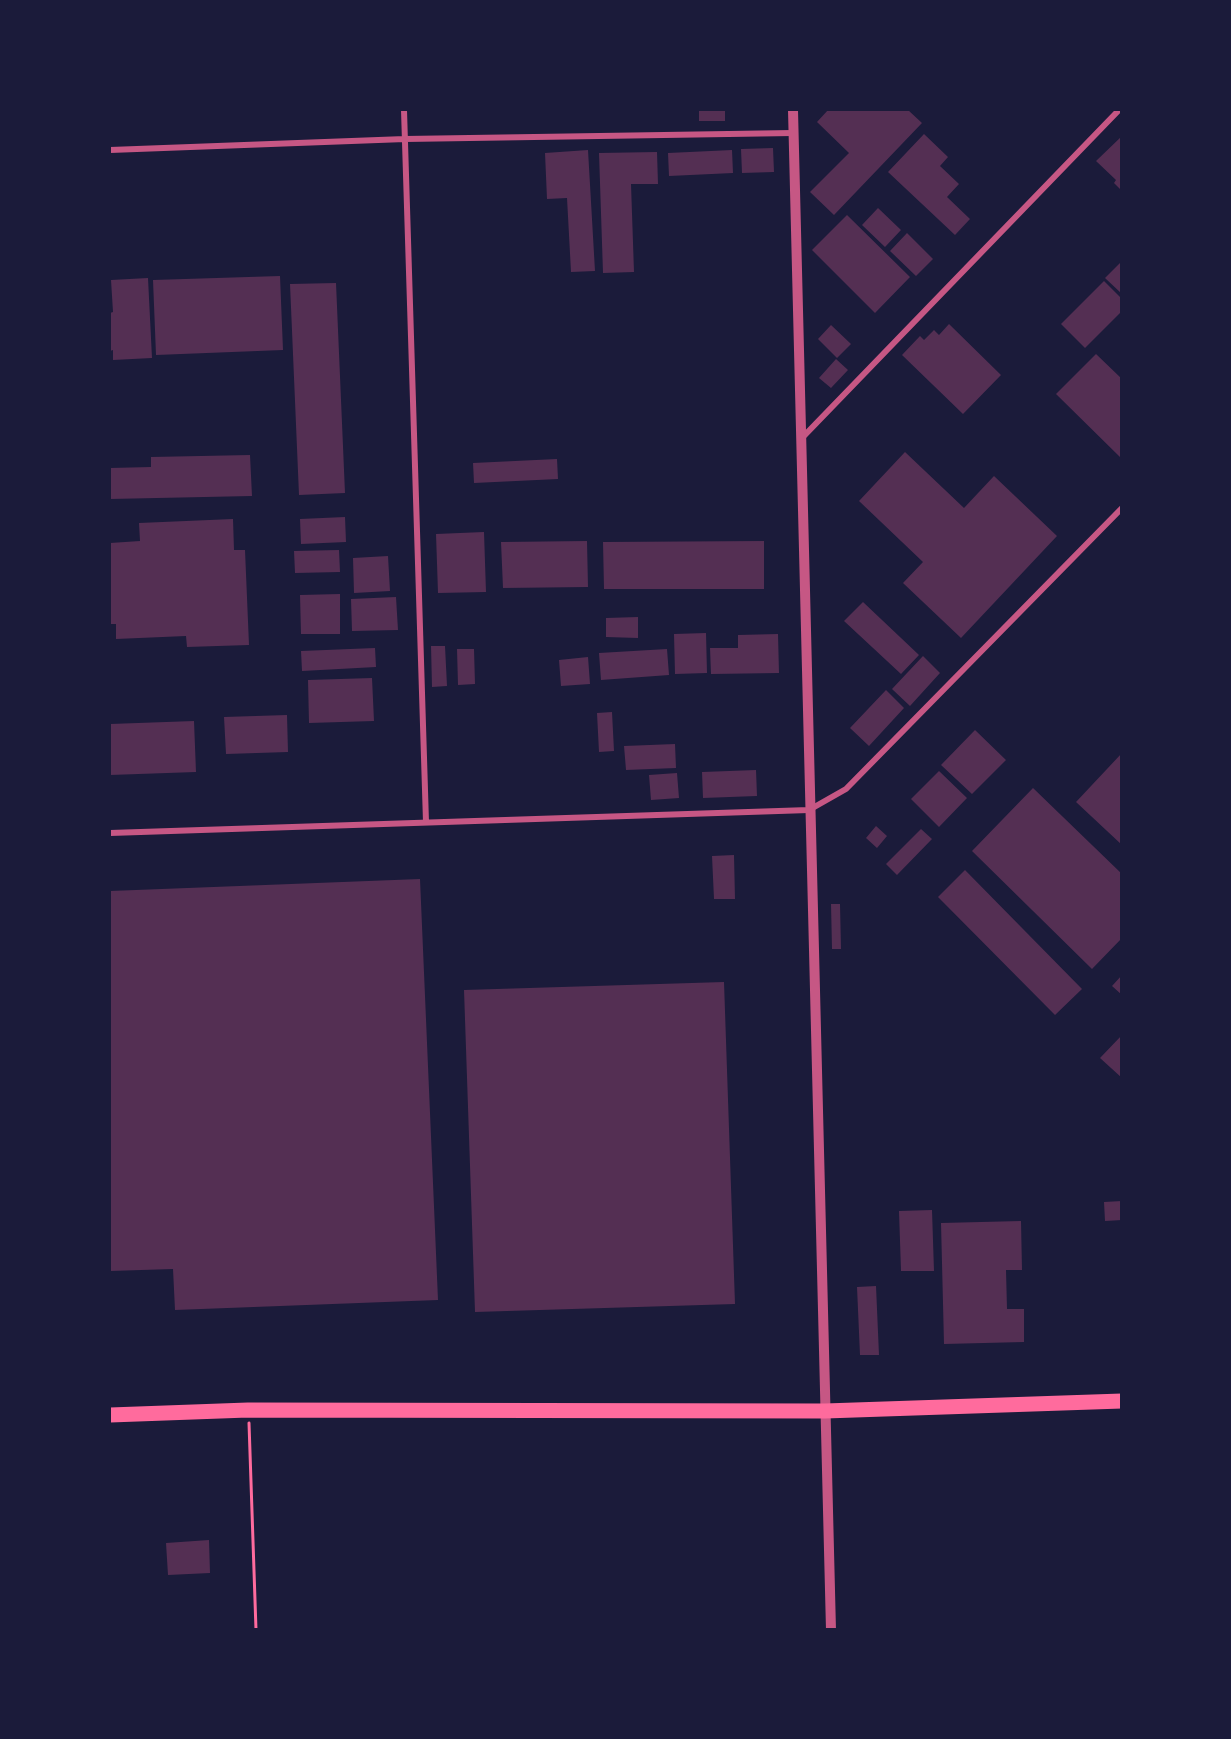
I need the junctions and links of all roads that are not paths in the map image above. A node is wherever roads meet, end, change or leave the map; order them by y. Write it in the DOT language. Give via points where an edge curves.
graph roads {
  1 [pos="404,110"];
  2 [pos="793,110"];
  3 [pos="1119,110"];
  4 [pos="794,133"];
  5 [pos="405,139"];
  6 [pos="110,150"];
  7 [pos="799,441"];
  8 [pos="1122,508"];
  9 [pos="809,810"];
  10 [pos="426,822"];
  11 [pos="110,833"];
  12 [pos="1122,1401"];
  13 [pos="825,1411"];
  14 [pos="110,1415"];
  15 [pos="831,1629"];
  1 -- 5 [label="street"];
  2 -- 4 [label="street"];
  3 -- 7 [label="street"];
  4 -- 5 [label="street"];
  4 -- 7 [label="street"];
  5 -- 6 [label="street"];
  5 -- 10 [label="street"];
  7 -- 9 [label="street"];
  8 -- 9 [label="street" via="846,789"];
  9 -- 10 [label="street"];
  9 -- 13 [label="street"];
  10 -- 11 [label="street"];
  12 -- 13 [label="highway"];
  13 -- 14 [label="highway" via="249,1410"];
  13 -- 15 [label="street"];
}
